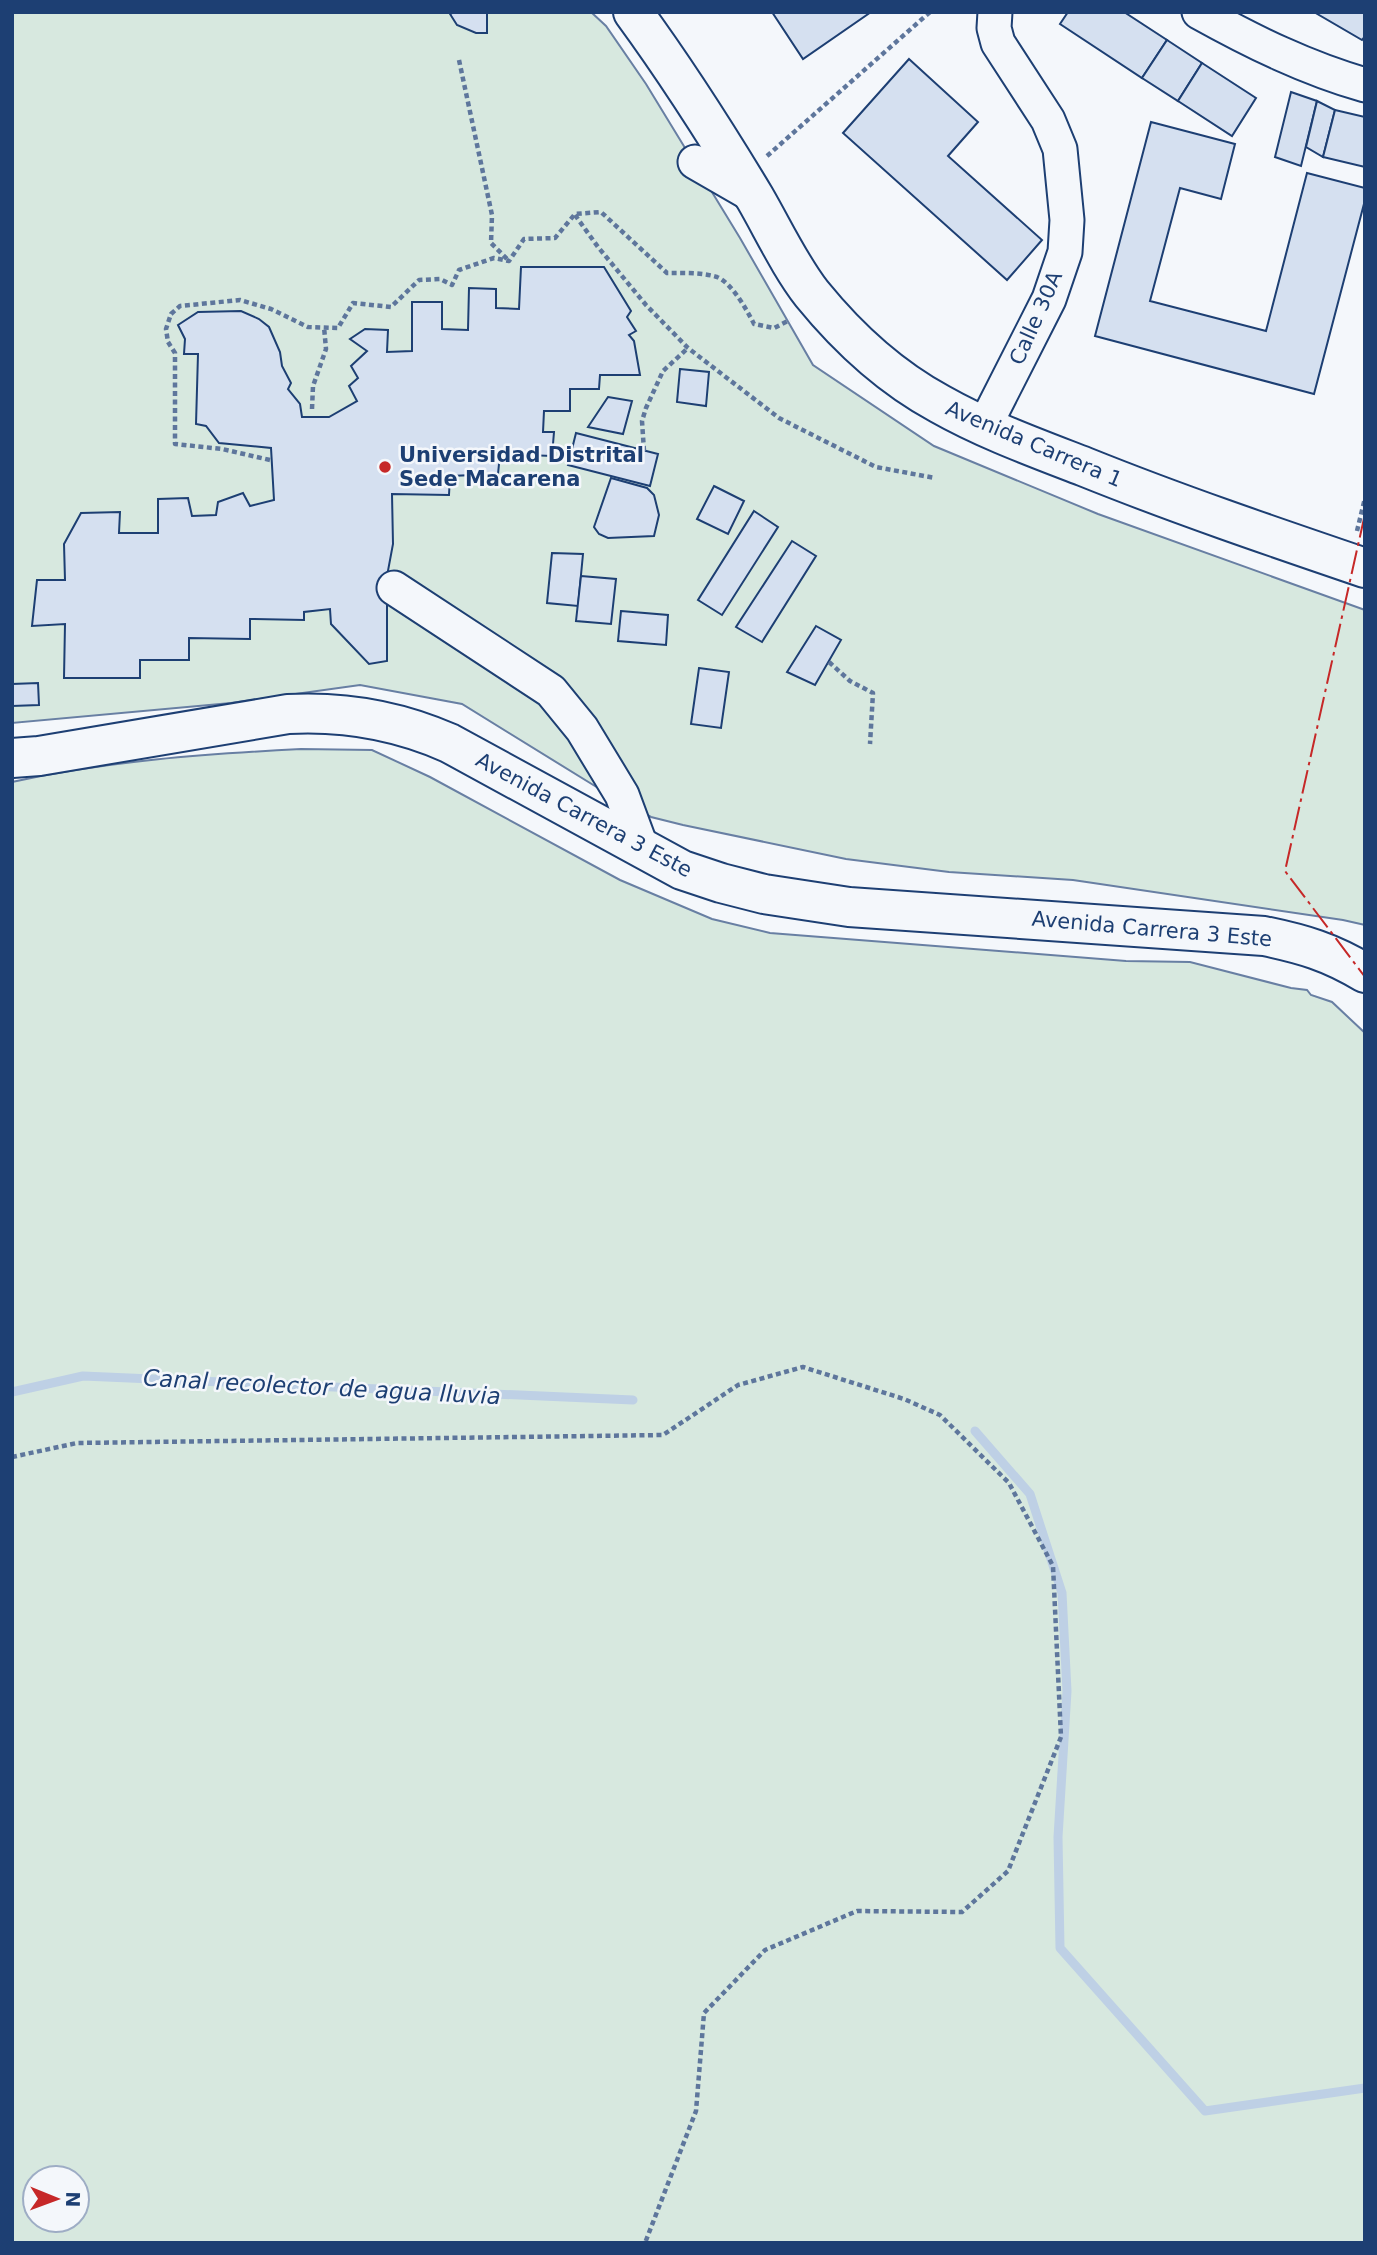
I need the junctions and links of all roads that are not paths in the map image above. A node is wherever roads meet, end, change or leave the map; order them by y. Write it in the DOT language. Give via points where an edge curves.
graph roads {
  1 [pos="633,12"];
  2 [pos="995,12"];
  3 [pos="1199,12"];
  4 [pos="1365,85"];
  5 [pos="695,162"];
  6 [pos="754,196"];
  7 [pos="984,427"];
  8 [pos="1361,551"];
  9 [pos="394,588"];
  10 [pos="12,758"];
  11 [pos="642,849"];
  12 [pos="1365,973"];
  1 -- 6 [label="main road, Avenida Carrera 1"];
  2 -- 7 [label="street, Calle 30A" via="998,43 1048,120 1060,149 1067,220 1065,252 1049,299"];
  3 -- 4 [label="street" via="1273,52"];
  5 -- 6 [label="street"];
  6 -- 7 [label="main road, Avenida Carrera 1" via="810,291 838,324 903,381"];
  7 -- 8 [label="main road, Avenida Carrera 1" via="1146,492"];
  9 -- 11 [label="street" via="551,691 582,729 622,795"];
  10 -- 11 [label="main road, Avenida Carrera 3 Este" via="288,714 363,717 416,729 449,743"];
  11 -- 12 [label="main road, Avenida Carrera 3 Este" via="682,870 764,894 849,907 1264,936 1310,946"];
}
